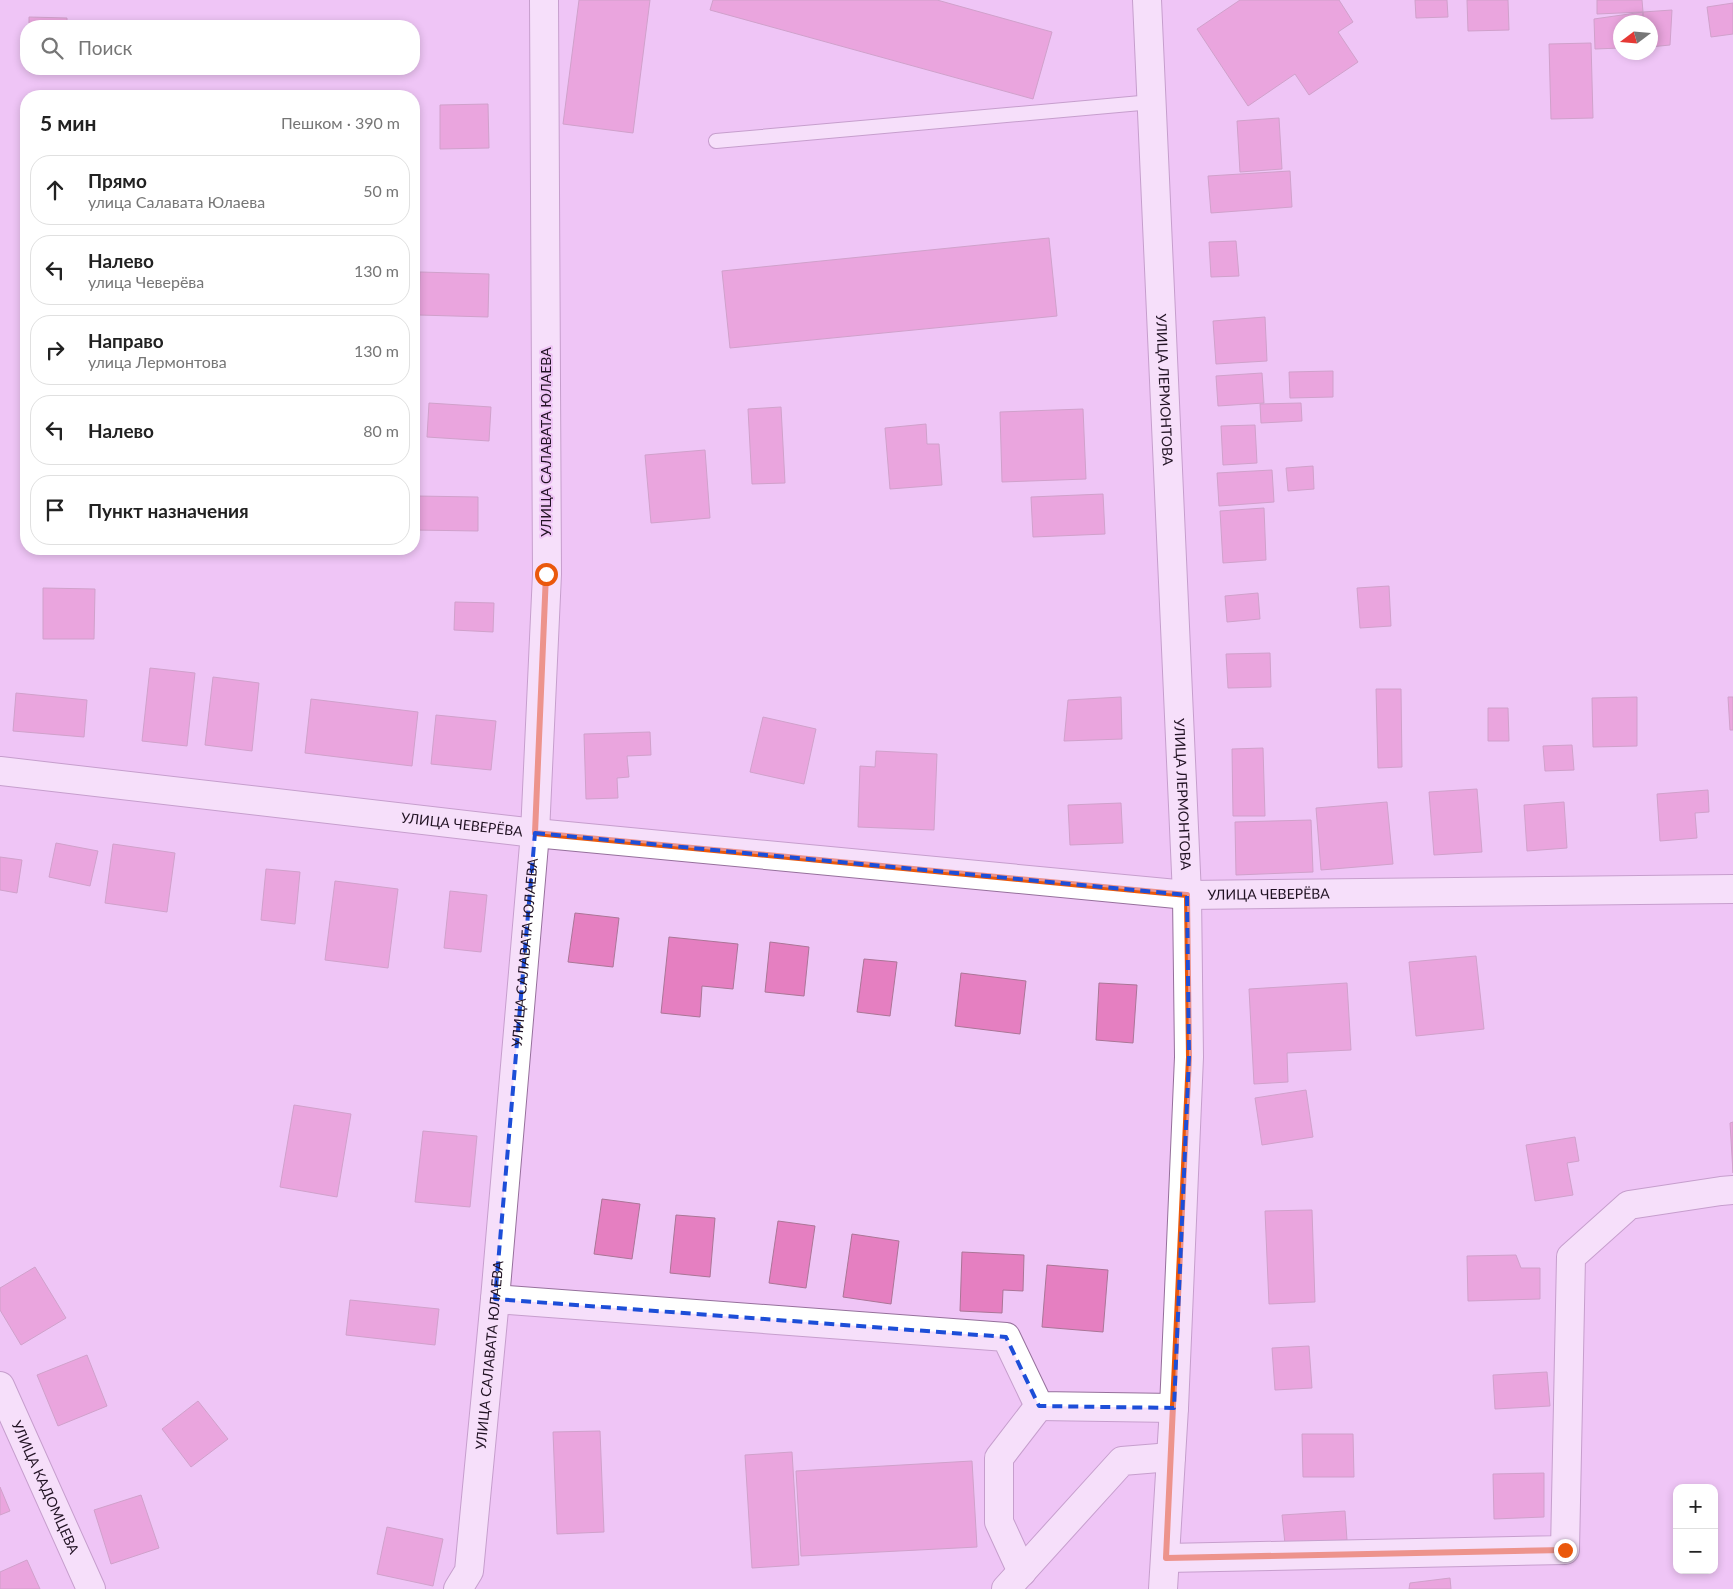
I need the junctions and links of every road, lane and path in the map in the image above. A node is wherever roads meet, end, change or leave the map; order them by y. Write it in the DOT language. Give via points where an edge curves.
graph roads {
  1 [pos="544,0"];
  2 [pos="1147,0"];
  3 [pos="1152,102"];
  4 [pos="716,141"];
  5 [pos="0,771"];
  6 [pos="535,833"];
  7 [pos="1733,889"];
  8 [pos="1187,895"];
  9 [pos="1733,1190"];
  10 [pos="495,1299"];
  11 [pos="0,1386"];
  12 [pos="1039,1406"];
  13 [pos="1174,1408"];
  14 [pos="1171,1457"];
  15 [pos="1166,1558"];
  16 [pos="463,1580"];
  17 [pos="1014,1580"];
  18 [pos="91,1589"];
  19 [pos="1163,1589"];
  1 -- 6 [label="street, УЛИЦА САЛАВАТА ЮЛАЕВА" via="546,574"];
  2 -- 3 [label="street, УЛИЦА ЛЕРМОНТОВА"];
  3 -- 4 [label="lane"];
  3 -- 8 [label="street, УЛИЦА ЛЕРМОНТОВА"];
  5 -- 6 [label="street, УЛИЦА ЧЕВЕРЁВА"];
  6 -- 8 [label="street, УЛИЦА ЧЕВЕРЁВА"];
  6 -- 10 [label="street, УЛИЦА САЛАВАТА ЮЛАЕВА"];
  7 -- 8 [label="street, УЛИЦА ЧЕВЕРЁВА"];
  8 -- 13 [label="street, УЛИЦА ЛЕРМОНТОВА" via="1189,1057"];
  9 -- 15 [label="street" via="1629,1205 1571,1257 1565,1550"];
  10 -- 12 [label="street" via="1006,1337"];
  10 -- 16 [label="street, УЛИЦА САЛАВАТА ЮЛАЕВА"];
  11 -- 18 [label="street, УЛИЦА КАДОМЦЕВА"];
  12 -- 13 [label="street"];
  12 -- 17 [label="street" via="999,1458 999,1522"];
  13 -- 14 [label="street, УЛИЦА ЛЕРМОНТОВА"];
  14 -- 15 [label="street, УЛИЦА ЛЕРМОНТОВА"];
  14 -- 17 [label="street" via="1122,1461"];
  15 -- 19 [label="street, УЛИЦА ЛЕРМОНТОВА"];
}
